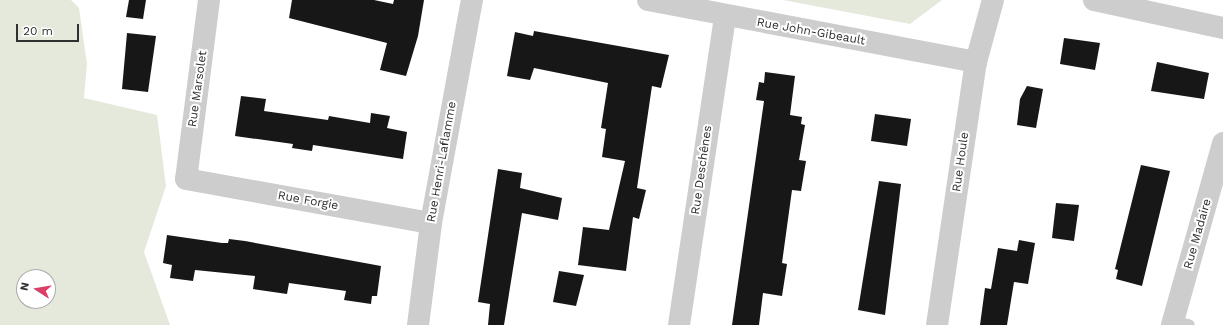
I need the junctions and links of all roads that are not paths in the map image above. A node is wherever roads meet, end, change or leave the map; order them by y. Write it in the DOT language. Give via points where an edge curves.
graph roads {
  1 [pos="209,0"];
  2 [pos="472,0"];
  3 [pos="648,0"];
  4 [pos="993,0"];
  5 [pos="1094,0"];
  6 [pos="725,16"];
  7 [pos="1223,28"];
  8 [pos="976,62"];
  9 [pos="1223,143"];
  10 [pos="186,179"];
  11 [pos="431,223"];
  12 [pos="1178,324"];
  13 [pos="418,325"];
  14 [pos="679,325"];
  15 [pos="937,325"];
  1 -- 10 [label="street, Rue Marsolet"];
  2 -- 11 [label="street, Rue Henri-Laflamme"];
  3 -- 6 [label="street, Rue John-Gibeault"];
  4 -- 8 [label="street, Rue Houle"];
  5 -- 7 [label="street"];
  6 -- 8 [label="street, Rue John-Gibeault"];
  6 -- 14 [label="street, Rue Deschênes"];
  8 -- 15 [label="street, Rue Houle"];
  9 -- 12 [label="street, Rue Madaire"];
  10 -- 11 [label="street, Rue Forgie"];
  11 -- 13 [label="street, Rue Henri-Laflamme"];
}
